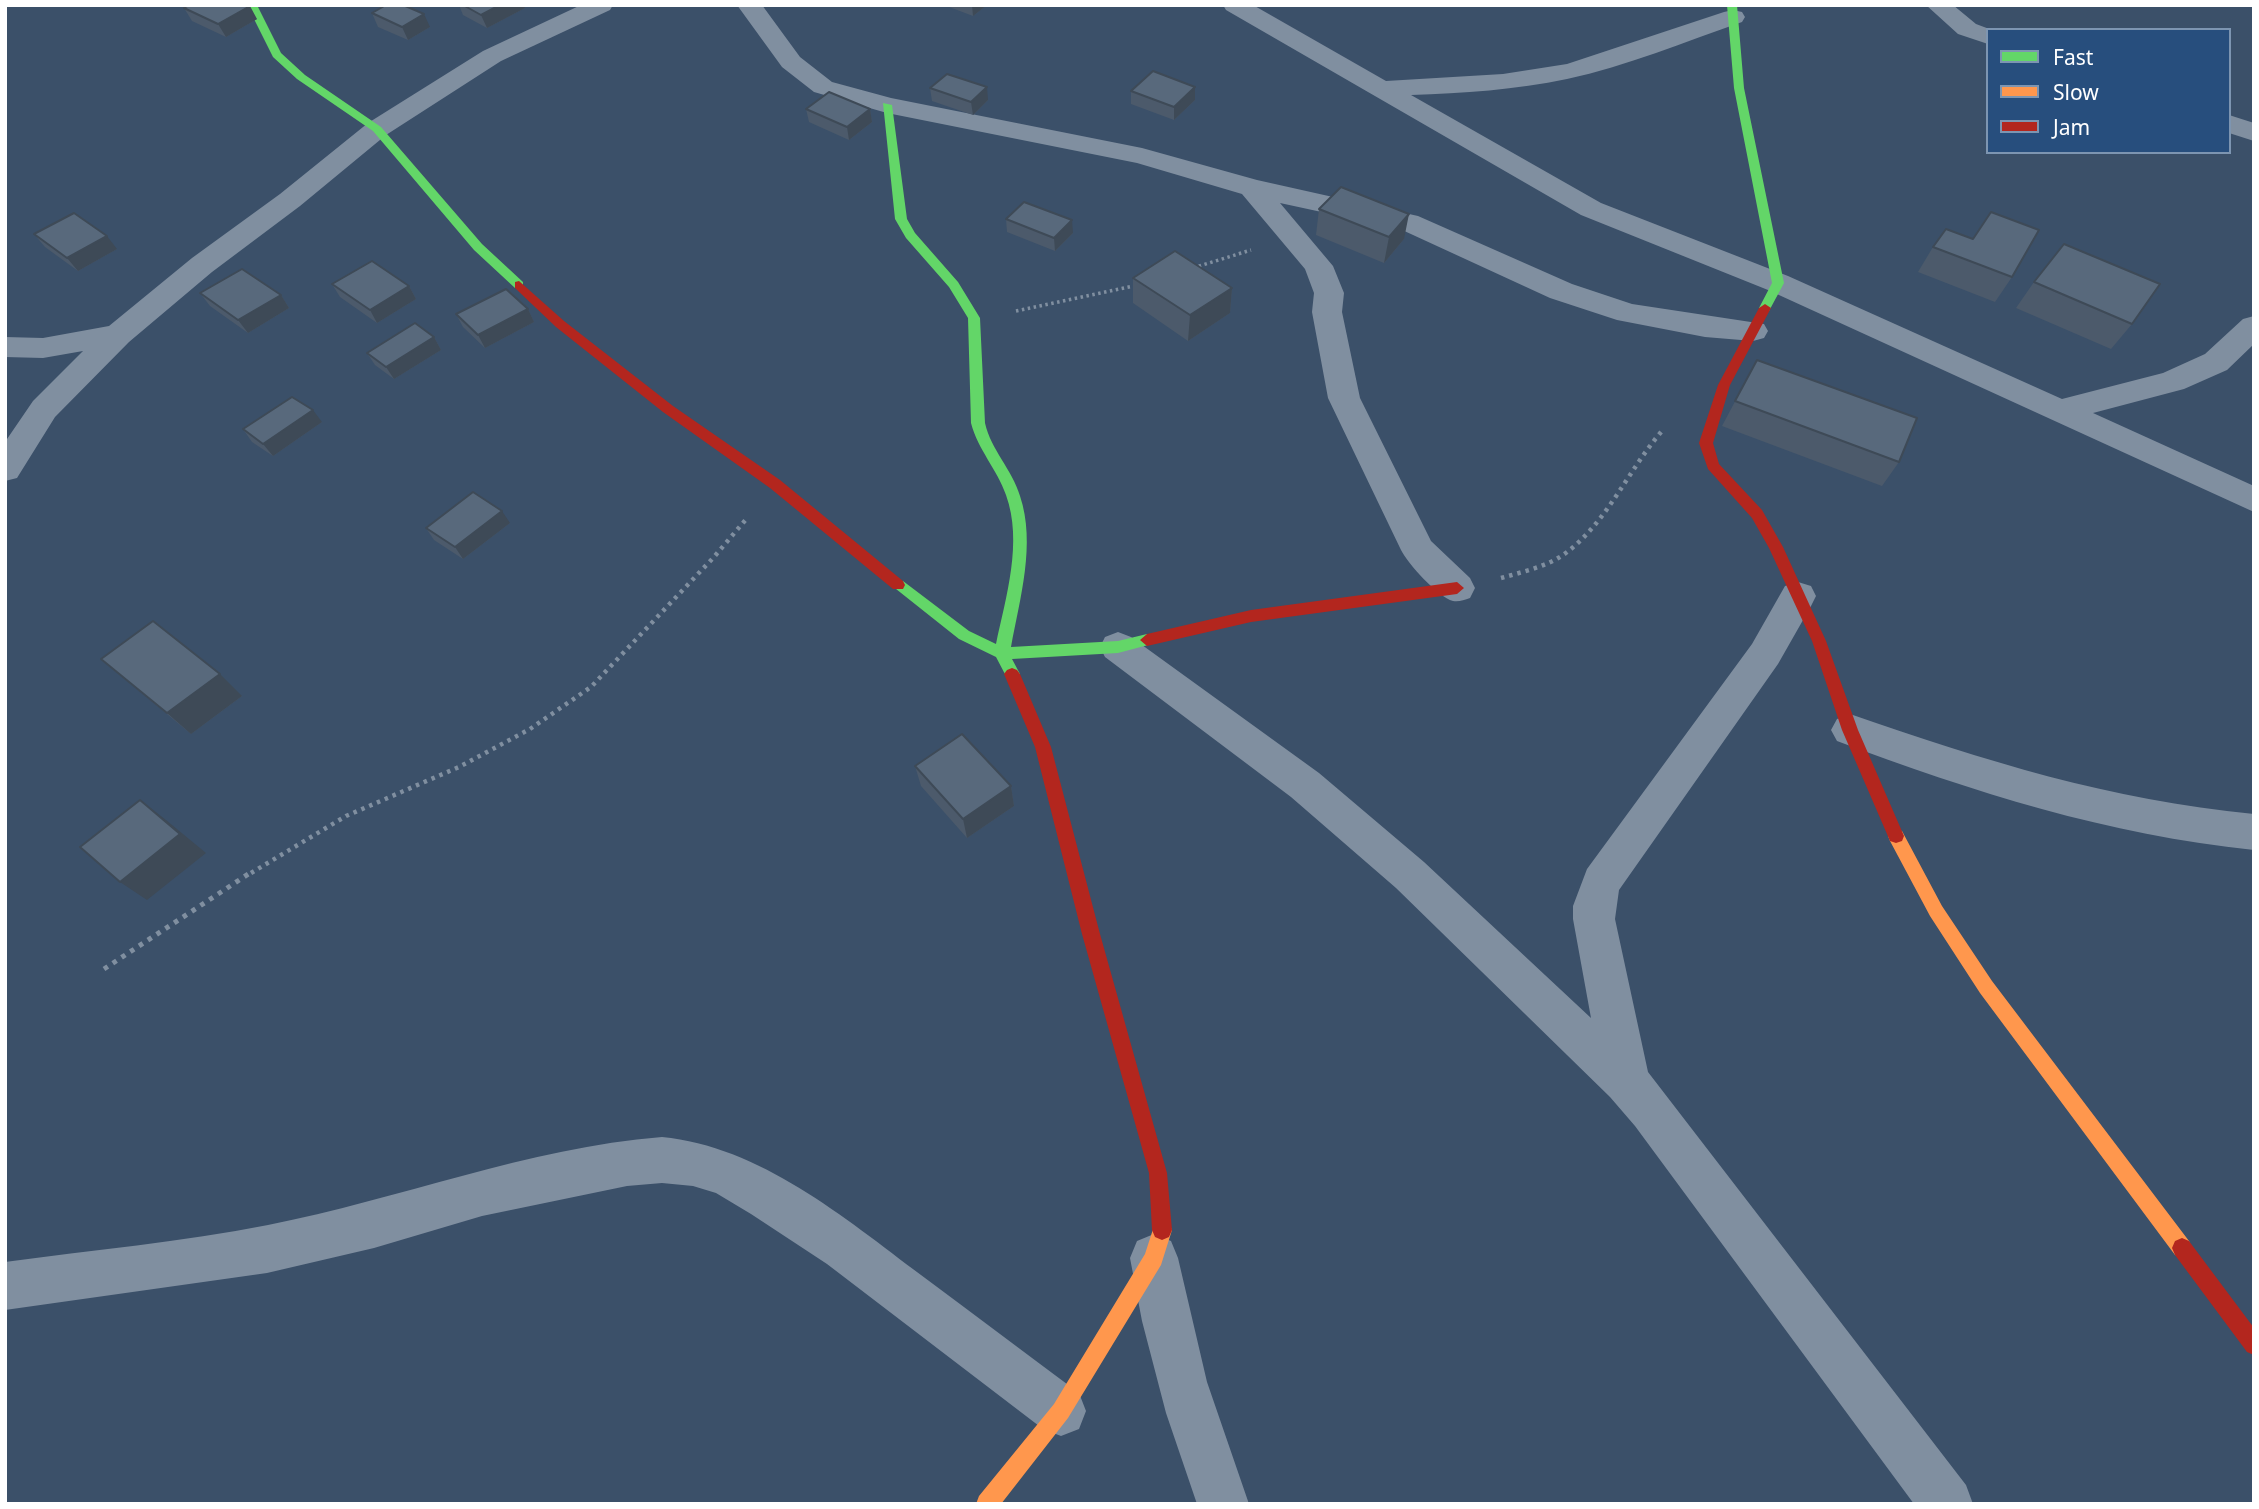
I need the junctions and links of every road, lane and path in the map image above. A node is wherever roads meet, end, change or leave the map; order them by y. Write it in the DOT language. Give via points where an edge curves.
graph roads {
  1 [pos="252,5"];
  2 [pos="601,5"];
  3 [pos="749,5"];
  4 [pos="1235,5"];
  5 [pos="1938,5"];
  6 [pos="1733,11"];
  7 [pos="1986,36"];
  8 [pos="1378,89"];
  9 [pos="887,105"];
  10 [pos="2231,123"];
  11 [pos="377,129"];
  12 [pos="2254,133"];
  13 [pos="1252,188"];
  14 [pos="1294,237"];
  15 [pos="1191,269"];
  16 [pos="1778,283"];
  17 [pos="1141,284"];
  18 [pos="974,318"];
  19 [pos="2254,326"];
  20 [pos="1753,331"];
  21 [pos="118,335"];
  22 [pos="5,346"];
  23 [pos="1715,410"];
  24 [pos="2060,411"];
  25 [pos="5,468"];
  26 [pos="775,484"];
  27 [pos="2254,500"];
  28 [pos="1457,588"];
  29 [pos="1798,596"];
  30 [pos="1118,646"];
  31 [pos="1002,653"];
  32 [pos="1850,730"];
  33 [pos="2254,832"];
  34 [pos="104,969"];
  35 [pos="1626,1081"];
  36 [pos="1154,1258"];
  37 [pos="5,1286"];
  38 [pos="2254,1345"];
  39 [pos="1061,1411"];
  40 [pos="986,1504"];
  41 [pos="1223,1504"];
  42 [pos="1947,1504"];
  1 -- 11 [label="street" via="278,55 291,69"];
  2 -- 11 [label="street" via="492,56"];
  3 -- 9 [label="street" via="791,62 823,88"];
  4 -- 8 [label="street"];
  5 -- 7 [label="street" via="1967,29"];
  6 -- 8 [label="street" via="1582,67 1546,75"];
  6 -- 16 [label="street" via="1739,88"];
  8 -- 16 [label="street" via="1591,209"];
  9 -- 13 [label="street" via="1142,156"];
  9 -- 18 [label="street" via="901,219"];
  10 -- 12 [label="street"];
  11 -- 21 [label="street"];
  11 -- 26 [label="street" via="478,247 560,324 668,409"];
  13 -- 14 [label="street"];
  13 -- 20 [label="street" via="1408,222 1561,291 1628,313"];
  14 -- 15 [label="path"];
  14 -- 28 [label="street" via="1318,266 1329,293 1327,313 1354,421 1418,550"];
  16 -- 20 [label="street"];
  16 -- 24 [label="street"];
  17 -- 18 [label="path"];
  18 -- 31 [label="street" via="978,423 982,440 1014,497 1019,531 1019,565"];
  19 -- 24 [label="street" via="2216,362 2173,381"];
  20 -- 23 [label="street"];
  21 -- 22 [label="street" via="43,348"];
  21 -- 25 [label="street" via="44,409"];
  23 -- 28 [label="path" via="1661,431 1607,506 1563,555 1535,568"];
  23 -- 29 [label="street" via="1706,443 1713,466 1757,514"];
  24 -- 27 [label="street"];
  26 -- 31 [label="street" via="935,615"];
  26 -- 34 [label="path" via="715,557 591,687 530,729 459,767 346,816 273,858"];
  28 -- 30 [label="street" via="1251,616"];
  29 -- 32 [label="street"];
  29 -- 35 [label="street" via="1765,653 1606,873 1597,892 1594,919"];
  30 -- 31 [label="street"];
  30 -- 35 [label="street" via="1316,794 1410,875"];
  31 -- 36 [label="street" via="1043,747 1158,1173 1163,1225"];
  32 -- 33 [label="street" via="2077,804 2158,821"];
  32 -- 38 [label="street" via="1907,859 1936,911 1986,987"];
  35 -- 42 [label="street"];
  36 -- 39 [label="street"];
  36 -- 41 [label="street" via="1178,1372"];
  37 -- 39 [label="street" via="267,1249 615,1165 662,1160 693,1163 726,1173 844,1247"];
  39 -- 40 [label="street"];
}
